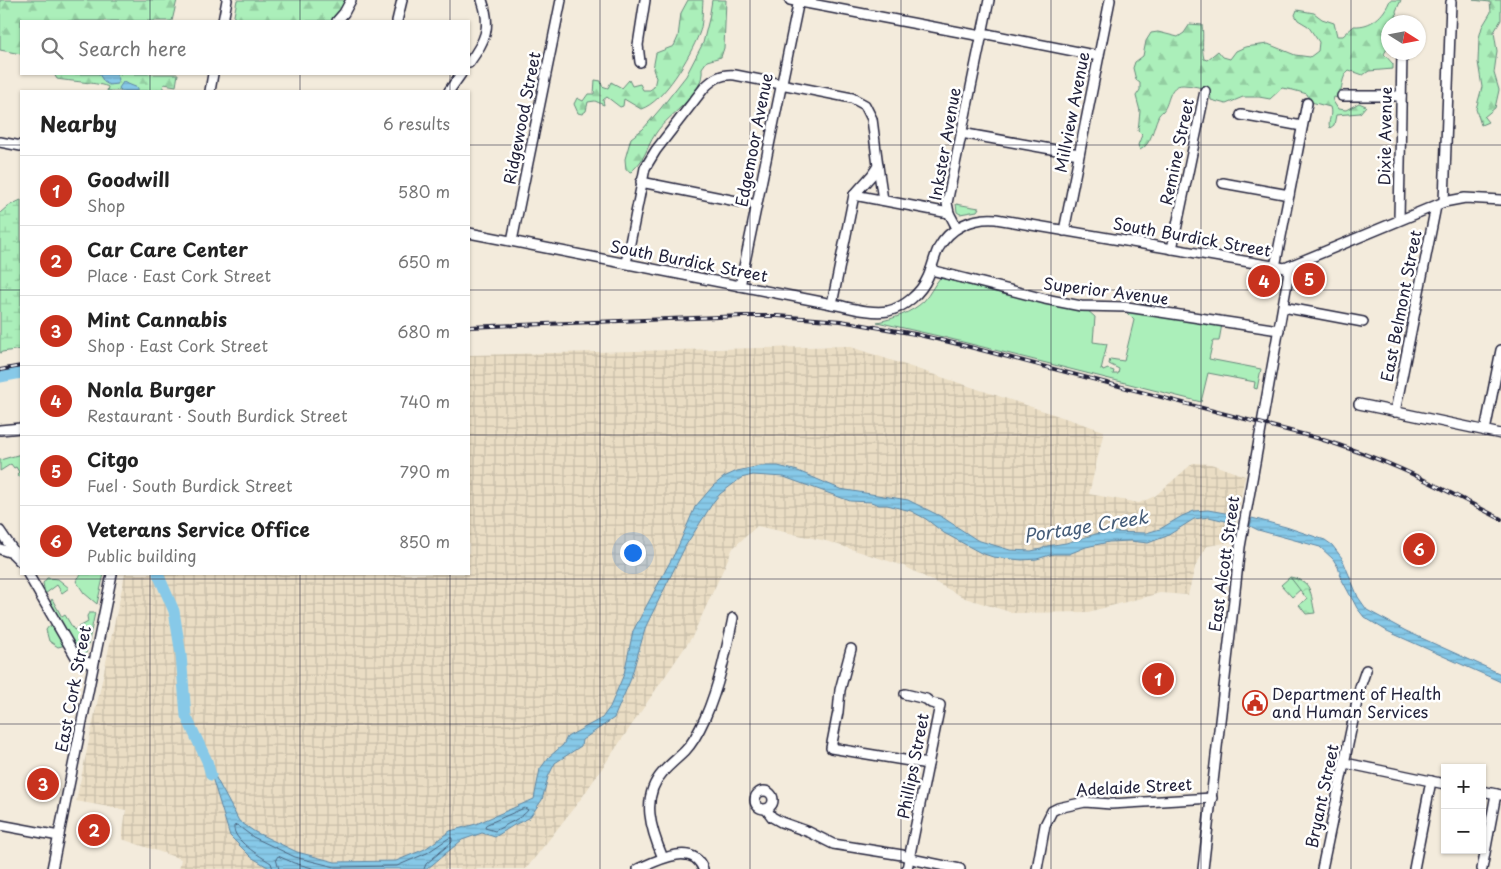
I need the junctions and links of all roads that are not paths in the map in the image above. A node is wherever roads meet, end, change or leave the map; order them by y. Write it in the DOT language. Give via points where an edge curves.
graph roads {
  1 [pos="227,0"];
  2 [pos="351,0"];
  3 [pos="402,0"];
  4 [pos="482,0"];
  5 [pos="561,0"];
  6 [pos="646,0"];
  7 [pos="796,0"];
  8 [pos="989,0"];
  9 [pos="1110,0"];
  10 [pos="1451,2"];
  11 [pos="223,20"];
  12 [pos="338,20"];
  13 [pos="397,20"];
  14 [pos="981,35"];
  15 [pos="1099,56"];
  16 [pos="1402,60"];
  17 [pos="470,62"];
  18 [pos="640,62"];
  19 [pos="213,75"];
  20 [pos="460,75"];
  21 [pos="780,84"];
  22 [pos="210,90"];
  23 [pos="450,90"];
  24 [pos="1205,91"];
  25 [pos="1342,96"];
  26 [pos="1401,96"];
  27 [pos="1307,103"];
  28 [pos="1241,115"];
  29 [pos="1302,126"];
  30 [pos="961,134"];
  31 [pos="0,142"];
  32 [pos="20,146"];
  33 [pos="1079,154"];
  34 [pos="878,166"];
  35 [pos="641,182"];
  36 [pos="1223,183"];
  37 [pos="854,195"];
  38 [pos="1289,195"];
  39 [pos="883,200"];
  40 [pos="1501,200"];
  41 [pos="1440,204"];
  42 [pos="756,205"];
  43 [pos="949,213"];
  44 [pos="1400,220"];
  45 [pos="957,228"];
  46 [pos="1064,231"];
  47 [pos="470,233"];
  48 [pos="512,241"];
  49 [pos="1172,249"];
  50 [pos="626,263"];
  51 [pos="1290,266"];
  52 [pos="1275,267"];
  53 [pos="931,270"];
  54 [pos="740,286"];
  55 [pos="832,304"];
  56 [pos="1283,307"];
  57 [pos="1363,322"];
  58 [pos="1279,330"];
  59 [pos="1501,350"];
  60 [pos="1360,404"];
  61 [pos="1396,412"];
  62 [pos="20,428"];
  63 [pos="0,430"];
  64 [pos="1485,431"];
  65 [pos="1501,434"];
  66 [pos="0,531"];
  67 [pos="0,549"];
  68 [pos="19,559"];
  69 [pos="29,575"];
  70 [pos="112,575"];
  71 [pos="734,618"];
  72 [pos="851,649"];
  73 [pos="93,665"];
  74 [pos="1366,670"];
  75 [pos="905,694"];
  76 [pos="1345,763"];
  77 [pos="928,764"];
  78 [pos="1431,781"];
  79 [pos="1441,783"];
  80 [pos="1498,794"];
  81 [pos="1212,798"];
  82 [pos="766,809"];
  83 [pos="0,825"];
  84 [pos="58,836"];
  85 [pos="910,857"];
  86 [pos="662,858"];
  87 [pos="52,869"];
  88 [pos="638,869"];
  89 [pos="703,869"];
  90 [pos="907,869"];
  91 [pos="960,869"];
  92 [pos="1037,869"];
  93 [pos="1203,869"];
  94 [pos="1322,869"];
  95 [pos="1414,869"];
  96 [pos="1482,869"];
  1 -- 11 [label="street"];
  2 -- 12 [label="street"];
  3 -- 13 [label="street"];
  4 -- 17 [label="street" via="488,26 486,36"];
  5 -- 48 [label="street, Ridgewood Street"];
  6 -- 18 [label="street" via="638,45"];
  7 -- 14 [label="street"];
  7 -- 21 [label="street, Edgemoor Avenue"];
  8 -- 14 [label="street, Inkster Avenue"];
  9 -- 15 [label="street, Millview Avenue"];
  10 -- 41 [label="street, East Belmont Street"];
  14 -- 15 [label="street"];
  14 -- 30 [label="street, Inkster Avenue"];
  15 -- 33 [label="street, Millview Avenue"];
  16 -- 26 [label="street, Dixie Avenue"];
  19 -- 22 [label="street"];
  20 -- 23 [label="street"];
  21 -- 34 [label="street" via="852,98 865,105 872,119"];
  21 -- 35 [label="street" via="735,75 718,77 704,88 656,150"];
  21 -- 42 [label="street, Edgemoor Avenue"];
  24 -- 49 [label="street, Remine Street"];
  25 -- 26 [label="street"];
  26 -- 44 [label="street, Dixie Avenue"];
  27 -- 29 [label="street"];
  28 -- 29 [label="street"];
  29 -- 38 [label="street"];
  30 -- 33 [label="street"];
  30 -- 43 [label="street, Inkster Avenue" via="947,203"];
  31 -- 32 [label="street"];
  33 -- 46 [label="street, Millview Avenue"];
  34 -- 37 [label="street"];
  34 -- 39 [label="street"];
  35 -- 42 [label="street"];
  35 -- 50 [label="street"];
  36 -- 38 [label="street"];
  37 -- 39 [label="street"];
  37 -- 55 [label="street"];
  38 -- 52 [label="street"];
  39 -- 43 [label="street"];
  40 -- 41 [label="street, South Burdick Street" via="1465,198"];
  41 -- 44 [label="street, South Burdick Street"];
  41 -- 61 [label="street, East Belmont Street"];
  42 -- 54 [label="street, Edgemoor Avenue"];
  43 -- 45 [label="street, Inkster Avenue"];
  44 -- 51 [label="street, South Burdick Street"];
  45 -- 46 [label="street, South Burdick Street" via="966,222 987,218"];
  45 -- 53 [label="street" via="941,244"];
  46 -- 49 [label="street, South Burdick Street"];
  47 -- 48 [label="street, South Burdick Street"];
  48 -- 50 [label="street, South Burdick Street"];
  49 -- 52 [label="street, South Burdick Street"];
  50 -- 54 [label="street, South Burdick Street"];
  51 -- 52 [label="street, South Burdick Street"];
  51 -- 56 [label="street, East Alcott Street"];
  53 -- 55 [label="street, South Burdick Street" via="919,291 904,304 890,310"];
  53 -- 58 [label="street, Superior Avenue" via="1081,306 1127,307"];
  54 -- 55 [label="street, South Burdick Street"];
  56 -- 57 [label="street"];
  56 -- 58 [label="street, East Alcott Street"];
  58 -- 81 [label="street, East Alcott Street" via="1245,516"];
  59 -- 64 [label="street"];
  60 -- 61 [label="street"];
  61 -- 64 [label="street"];
  62 -- 63 [label="street"];
  64 -- 65 [label="street"];
  66 -- 68 [label="street"];
  67 -- 68 [label="street"];
  69 -- 73 [label="street" via="76,657"];
  70 -- 73 [label="street, East Cork Street"];
  71 -- 86 [label="street" via="706,717 696,737 658,777 652,791 651,826"];
  72 -- 77 [label="street" via="840,690 831,748"];
  73 -- 84 [label="street, East Cork Street"];
  74 -- 76 [label="street, Bryant Street"];
  75 -- 77 [label="street, Phillips Street" via="940,705"];
  76 -- 78 [label="street"];
  76 -- 94 [label="street, Bryant Street"];
  77 -- 85 [label="street, Phillips Street"];
  78 -- 79 [label="street"];
  78 -- 95 [label="street"];
  80 -- 96 [label="street"];
  81 -- 92 [label="street, Adelaide Street" via="1111,804 1085,802 1058,808 1052,811 1045,825"];
  81 -- 93 [label="street, East Alcott Street"];
  82 -- 85 [label="street" via="781,822 833,844"];
  83 -- 84 [label="street"];
  84 -- 87 [label="street, East Cork Street"];
  85 -- 90 [label="street, Phillips Street"];
  85 -- 91 [label="street"];
  86 -- 88 [label="street"];
  86 -- 89 [label="street" via="690,854"];
}
